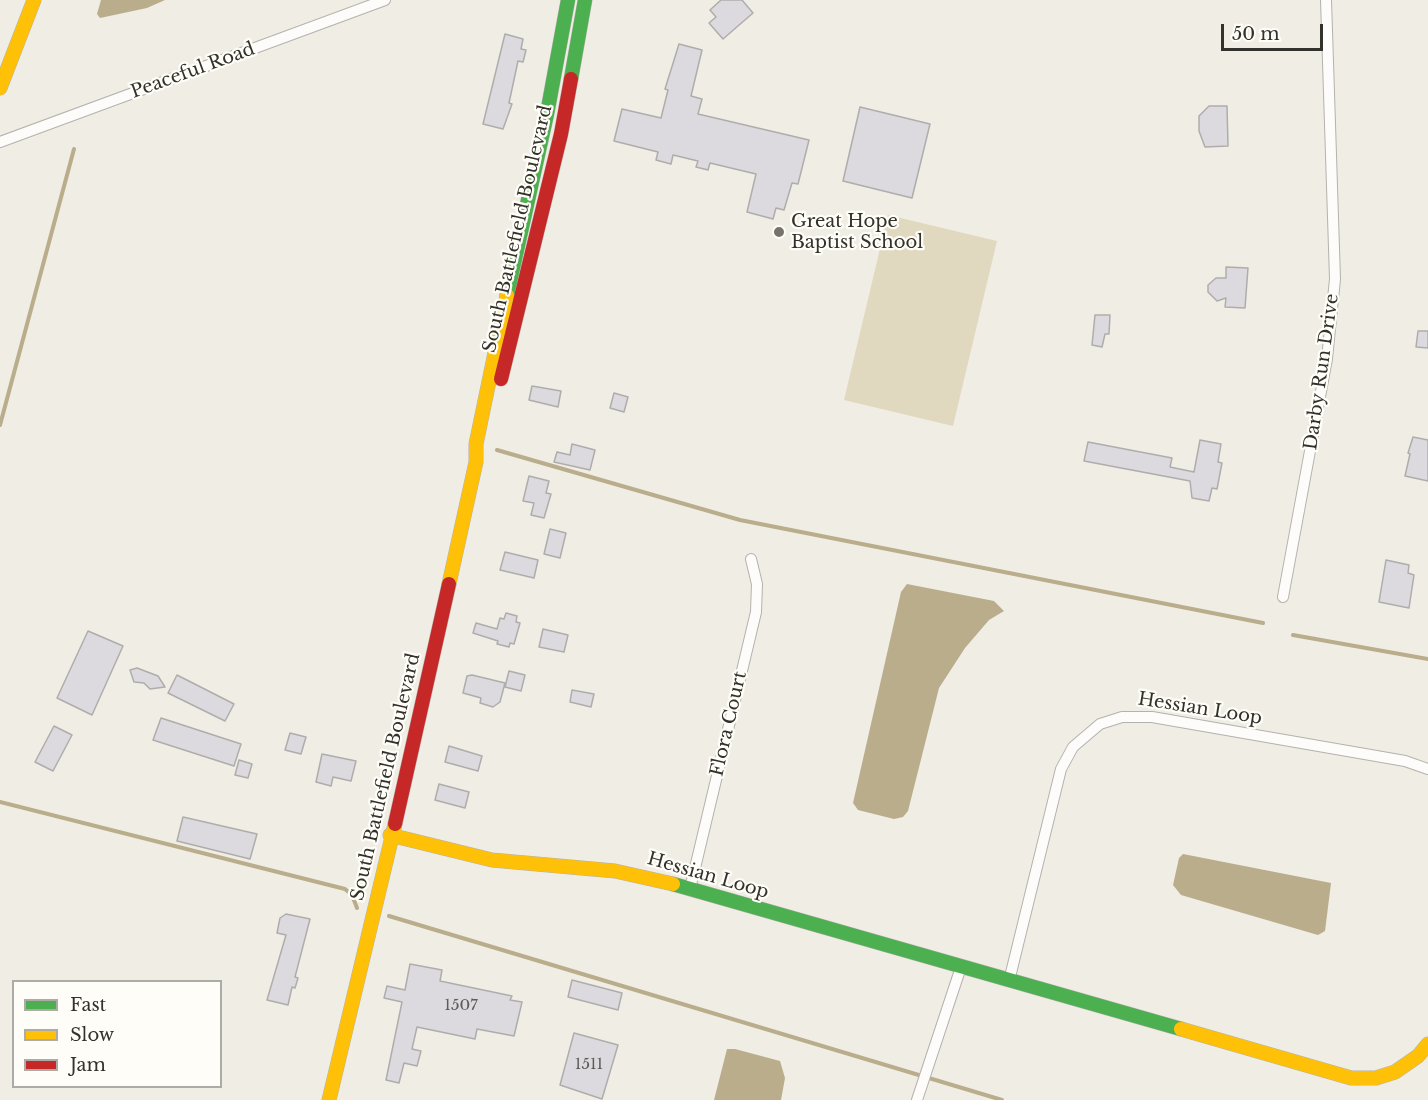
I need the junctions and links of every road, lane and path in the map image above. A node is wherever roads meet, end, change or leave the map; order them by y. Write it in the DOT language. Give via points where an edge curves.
graph roads {
  1 [pos="34,0"];
  2 [pos="385,0"];
  3 [pos="568,0"];
  4 [pos="585,0"];
  5 [pos="1326,0"];
  6 [pos="0,88"];
  7 [pos="0,142"];
  8 [pos="476,462"];
  9 [pos="752,559"];
  10 [pos="1283,597"];
  11 [pos="1428,769"];
  12 [pos="390,835"];
  13 [pos="690,889"];
  14 [pos="961,967"];
  15 [pos="1010,981"];
  16 [pos="1428,1044"];
  17 [pos="329,1100"];
  18 [pos="917,1100"];
  1 -- 6 [label="main road"];
  2 -- 7 [label="street, Peaceful Road"];
  3 -- 8 [label="main road, South Battlefield Boulevard" via="548,114 476,444"];
  4 -- 8 [label="main road, South Battlefield Boulevard" via="561,134 487,445"];
  5 -- 10 [label="street, Darby Run Drive" via="1335,279 1327,359"];
  8 -- 12 [label="main road, South Battlefield Boulevard"];
  9 -- 13 [label="street, Flora Court" via="757,584 756,612"];
  11 -- 15 [label="street, Hessian Loop" via="1405,761 1152,717 1122,717 1100,724 1073,747 1061,769"];
  12 -- 13 [label="main road, Hessian Loop" via="492,860 632,873"];
  12 -- 17 [label="main road, South Battlefield Boulevard"];
  13 -- 14 [label="main road, Hessian Loop"];
  14 -- 15 [label="main road, Hessian Loop"];
  14 -- 18 [label="street"];
  15 -- 16 [label="main road, Hessian Loop" via="1351,1078 1376,1078 1395,1072"];
}
